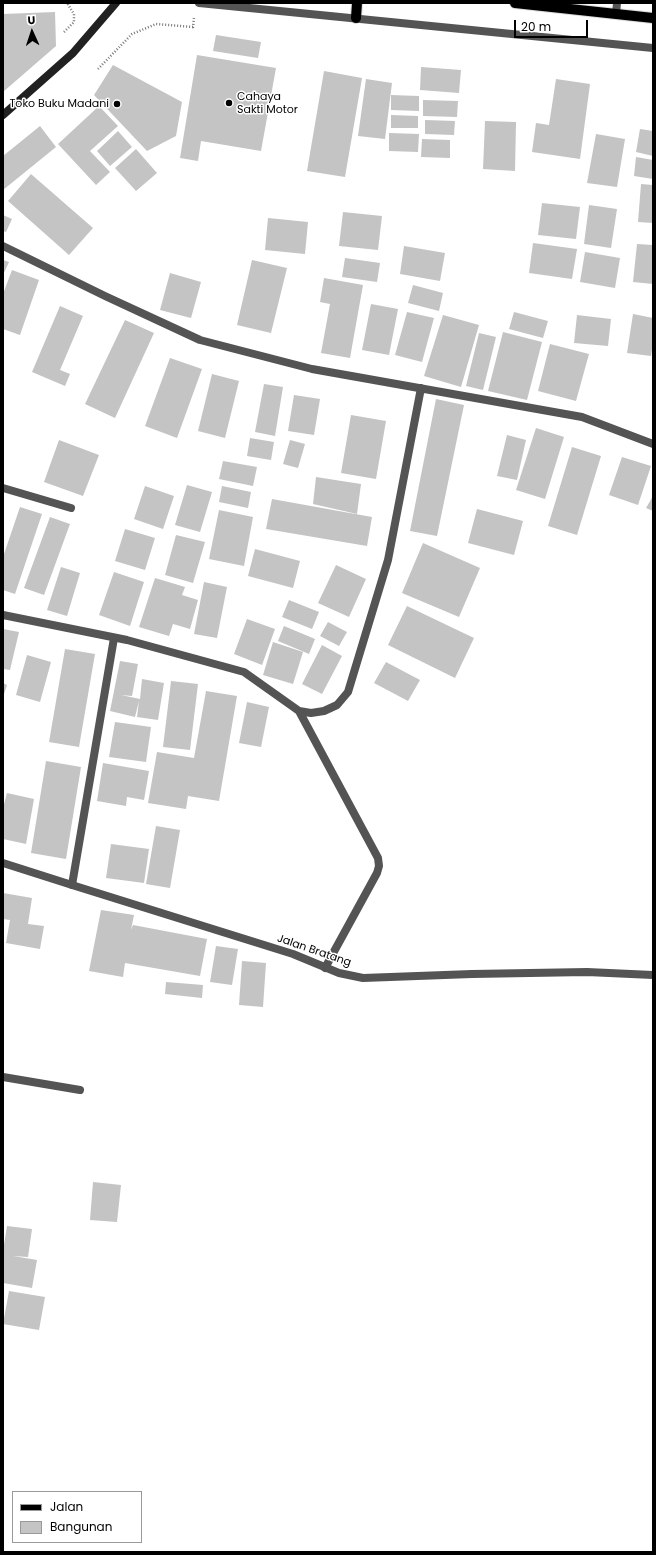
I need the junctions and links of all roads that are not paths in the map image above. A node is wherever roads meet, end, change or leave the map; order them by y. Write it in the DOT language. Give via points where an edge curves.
graph roads {
  1 [pos="116,3"];
  2 [pos="199,3"];
  3 [pos="358,3"];
  4 [pos="515,3"];
  5 [pos="617,3"];
  6 [pos="536,4"];
  7 [pos="616,14"];
  8 [pos="356,18"];
  9 [pos="653,18"];
  10 [pos="653,48"];
  11 [pos="3,115"];
  12 [pos="3,246"];
  13 [pos="421,388"];
  14 [pos="653,444"];
  15 [pos="3,488"];
  16 [pos="71,508"];
  17 [pos="3,615"];
  18 [pos="114,638"];
  19 [pos="299,711"];
  20 [pos="3,863"];
  21 [pos="72,885"];
  22 [pos="325,968"];
  23 [pos="653,975"];
  24 [pos="3,1077"];
  25 [pos="80,1090"];
  1 -- 11 [label="main road" via="73,53"];
  2 -- 8 [label="street"];
  3 -- 8 [label="main road"];
  4 -- 6 [label="main road"];
  5 -- 7 [label="street"];
  6 -- 7 [label="main road"];
  7 -- 9 [label="main road"];
  8 -- 10 [label="street"];
  12 -- 13 [label="street" via="200,340 312,369"];
  13 -- 14 [label="street" via="582,418"];
  13 -- 19 [label="street" via="388,560 348,692 337,705 324,711"];
  15 -- 16 [label="street"];
  17 -- 18 [label="street"];
  18 -- 19 [label="street" via="244,672"];
  18 -- 21 [label="street"];
  19 -- 22 [label="street" via="378,858 379,866"];
  20 -- 21 [label="street, Jalan Bratang"];
  21 -- 22 [label="street, Jalan Bratang" via="292,954"];
  22 -- 23 [label="street, Jalan Bratang" via="363,978 587,972"];
  24 -- 25 [label="street"];
}
